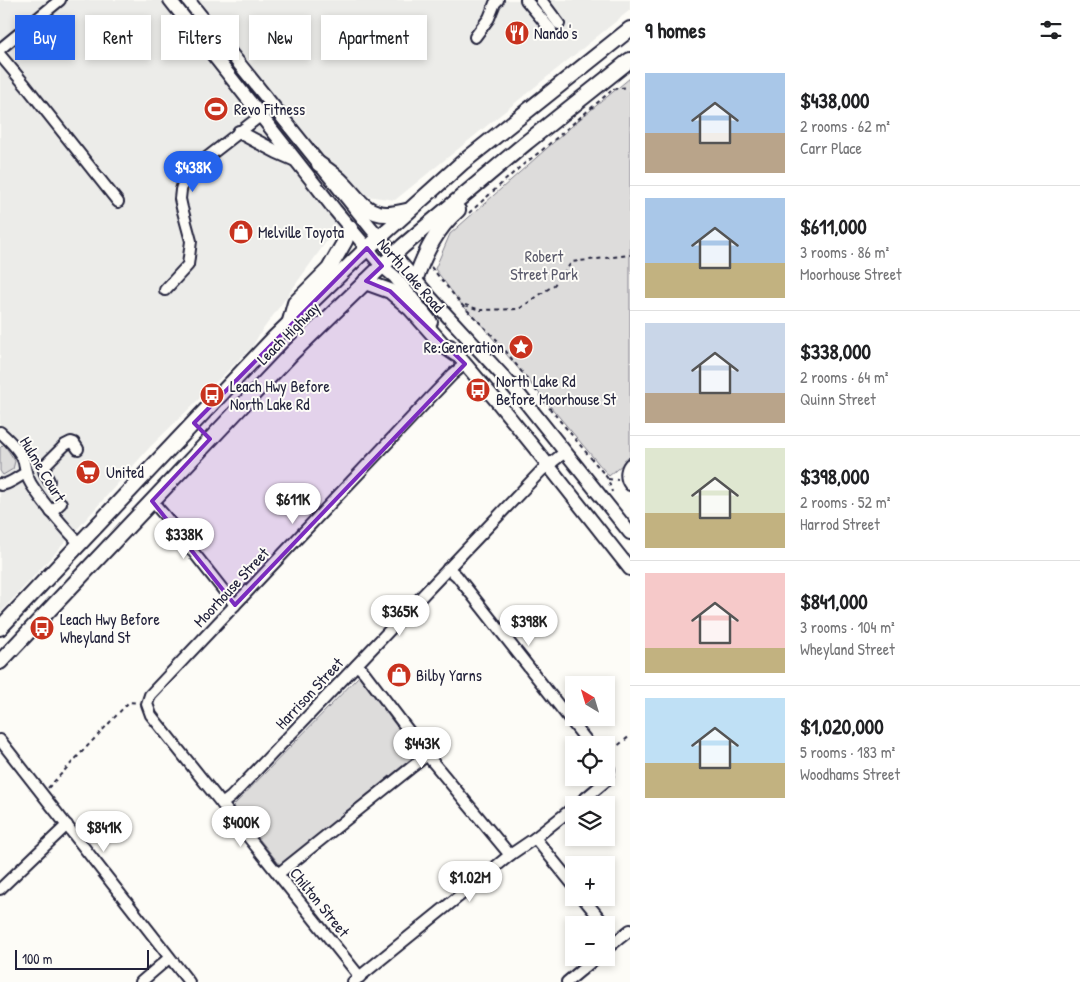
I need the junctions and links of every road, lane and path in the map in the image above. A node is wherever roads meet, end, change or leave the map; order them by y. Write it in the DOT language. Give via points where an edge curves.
graph roads {
  1 [pos="60,0"];
  2 [pos="170,0"];
  3 [pos="188,0"];
  4 [pos="498,0"];
  5 [pos="526,0"];
  6 [pos="540,0"];
  7 [pos="630,29"];
  8 [pos="475,37"];
  9 [pos="3,43"];
  10 [pos="0,55"];
  11 [pos="630,60"];
  12 [pos="620,83"];
  13 [pos="630,87"];
  14 [pos="613,89"];
  15 [pos="273,106"];
  16 [pos="261,116"];
  17 [pos="240,132"];
  18 [pos="527,142"];
  19 [pos="296,160"];
  20 [pos="319,164"];
  21 [pos="118,202"];
  22 [pos="408,210"];
  23 [pos="464,217"];
  24 [pos="350,228"];
  25 [pos="379,237"];
  26 [pos="366,248"];
  27 [pos="393,254"];
  28 [pos="630,255"];
  29 [pos="430,265"];
  30 [pos="382,266"];
  31 [pos="415,280"];
  32 [pos="365,282"];
  33 [pos="165,290"];
  34 [pos="462,305"];
  35 [pos="290,323"];
  36 [pos="461,359"];
  37 [pos="194,424"];
  38 [pos="0,432"];
  39 [pos="210,440"];
  40 [pos="78,449"];
  41 [pos="565,452"];
  42 [pos="630,464"];
  43 [pos="548,465"];
  44 [pos="26,473"];
  45 [pos="49,480"];
  46 [pos="0,484"];
  47 [pos="630,485"];
  48 [pos="612,493"];
  49 [pos="152,501"];
  50 [pos="61,503"];
  51 [pos="51,512"];
  52 [pos="630,533"];
  53 [pos="80,544"];
  54 [pos="448,568"];
  55 [pos="630,569"];
  56 [pos="235,604"];
  57 [pos="0,628"];
  58 [pos="0,662"];
  59 [pos="357,664"];
  60 [pos="147,704"];
  61 [pos="583,736"];
  62 [pos="630,736"];
  63 [pos="0,740"];
  64 [pos="615,748"];
  65 [pos="427,755"];
  66 [pos="600,786"];
  67 [pos="42,794"];
  68 [pos="587,796"];
  69 [pos="222,804"];
  70 [pos="565,814"];
  71 [pos="67,826"];
  72 [pos="536,838"];
  73 [pos="510,855"];
  74 [pos="278,874"];
  75 [pos="565,875"];
  76 [pos="0,889"];
  77 [pos="590,906"];
  78 [pos="598,916"];
  79 [pos="630,930"];
  80 [pos="615,937"];
  81 [pos="617,940"];
  82 [pos="169,958"];
  83 [pos="587,966"];
  84 [pos="357,979"];
  85 [pos="572,980"];
  86 [pos="141,982"];
  87 [pos="189,982"];
  1 -- 9 [label="street"];
  2 -- 16 [label="main road, North Lake Road"];
  3 -- 15 [label="main road, North Lake Road"];
  4 -- 8 [label="street"];
  5 -- 6 [label="street" via="555,27"];
  7 -- 22 [label="highway, Leach Highway"];
  10 -- 21 [label="street"];
  11 -- 18 [label="highway, Leach Highway"];
  12 -- 14 [label="path"];
  13 -- 14 [label="path"];
  14 -- 23 [label="path"];
  15 -- 16 [label="street"];
  15 -- 20 [label="main road, North Lake Road"];
  16 -- 17 [label="street"];
  16 -- 19 [label="main road, North Lake Road"];
  17 -- 19 [label="main road"];
  17 -- 33 [label="street" via="196,166 184,180 180,199 191,241 188,265"];
  18 -- 27 [label="highway, Leach Highway"];
  18 -- 31 [label="highway" via="516,159 449,218 425,253"];
  19 -- 24 [label="main road, North Lake Road"];
  20 -- 22 [label="highway" via="344,183 368,209 388,214"];
  20 -- 25 [label="main road, North Lake Road"];
  22 -- 25 [label="highway, Leach Highway"];
  24 -- 26 [label="main road, North Lake Road"];
  24 -- 35 [label="highway" via="329,269 295,304"];
  25 -- 26 [label="highway, Leach Highway"];
  25 -- 27 [label="main road, North Lake Road"];
  26 -- 30 [label="main road, North Lake Road"];
  26 -- 35 [label="highway, Leach Highway"];
  27 -- 30 [label="highway, Leach Highway"];
  27 -- 31 [label="main road, North Lake Road"];
  28 -- 34 [label="path" via="572,262 554,285 519,309 480,310"];
  29 -- 34 [label="path"];
  30 -- 32 [label="highway, Leach Highway"];
  30 -- 36 [label="main road, North Lake Road" via="395,277"];
  31 -- 41 [label="main road, North Lake Road" via="514,388"];
  32 -- 36 [label="highway" via="390,291"];
  32 -- 39 [label="highway, Leach Highway"];
  34 -- 48 [label="path" via="498,341 605,475"];
  35 -- 37 [label="highway, Leach Highway"];
  36 -- 43 [label="main road, North Lake Road"];
  36 -- 56 [label="street, Moorhouse Street" via="453,374"];
  37 -- 39 [label="highway"];
  37 -- 53 [label="highway, Leach Highway"];
  38 -- 44 [label="street, Hulme Court" via="21,457"];
  39 -- 49 [label="highway, Leach Highway"];
  40 -- 45 [label="street" via="71,442 47,463 44,471"];
  41 -- 43 [label="street, Harrison Street"];
  41 -- 52 [label="main road, North Lake Road"];
  42 -- 47 [label="street" via="626,474"];
  43 -- 54 [label="street, Harrison Street"];
  43 -- 55 [label="main road, North Lake Road"];
  44 -- 46 [label="street" via="9,483"];
  44 -- 51 [label="street, Hulme Court"];
  49 -- 56 [label="street"];
  49 -- 58 [label="highway, Leach Highway"];
  50 -- 51 [label="street"];
  51 -- 53 [label="street, Hulme Court"];
  53 -- 57 [label="highway, Leach Highway"];
  54 -- 59 [label="street, Harrison Street"];
  54 -- 61 [label="street"];
  56 -- 60 [label="street, Moorhouse Street" via="150,695"];
  59 -- 65 [label="street"];
  59 -- 69 [label="street, Harrison Street"];
  60 -- 67 [label="path" via="129,702"];
  60 -- 69 [label="street, Chilton Street" via="151,714"];
  62 -- 64 [label="path"];
  63 -- 67 [label="street"];
  65 -- 73 [label="street"];
  65 -- 74 [label="street"];
  66 -- 68 [label="street"];
  67 -- 71 [label="street"];
  69 -- 74 [label="street, Chilton Street"];
  70 -- 72 [label="street"];
  71 -- 76 [label="street"];
  71 -- 82 [label="street"];
  72 -- 73 [label="street"];
  72 -- 75 [label="street"];
  73 -- 84 [label="street"];
  74 -- 84 [label="street, Chilton Street"];
  77 -- 78 [label="street"];
  79 -- 81 [label="street"];
  80 -- 81 [label="street"];
  82 -- 86 [label="street"];
  82 -- 87 [label="street"];
  83 -- 85 [label="street"];
}
